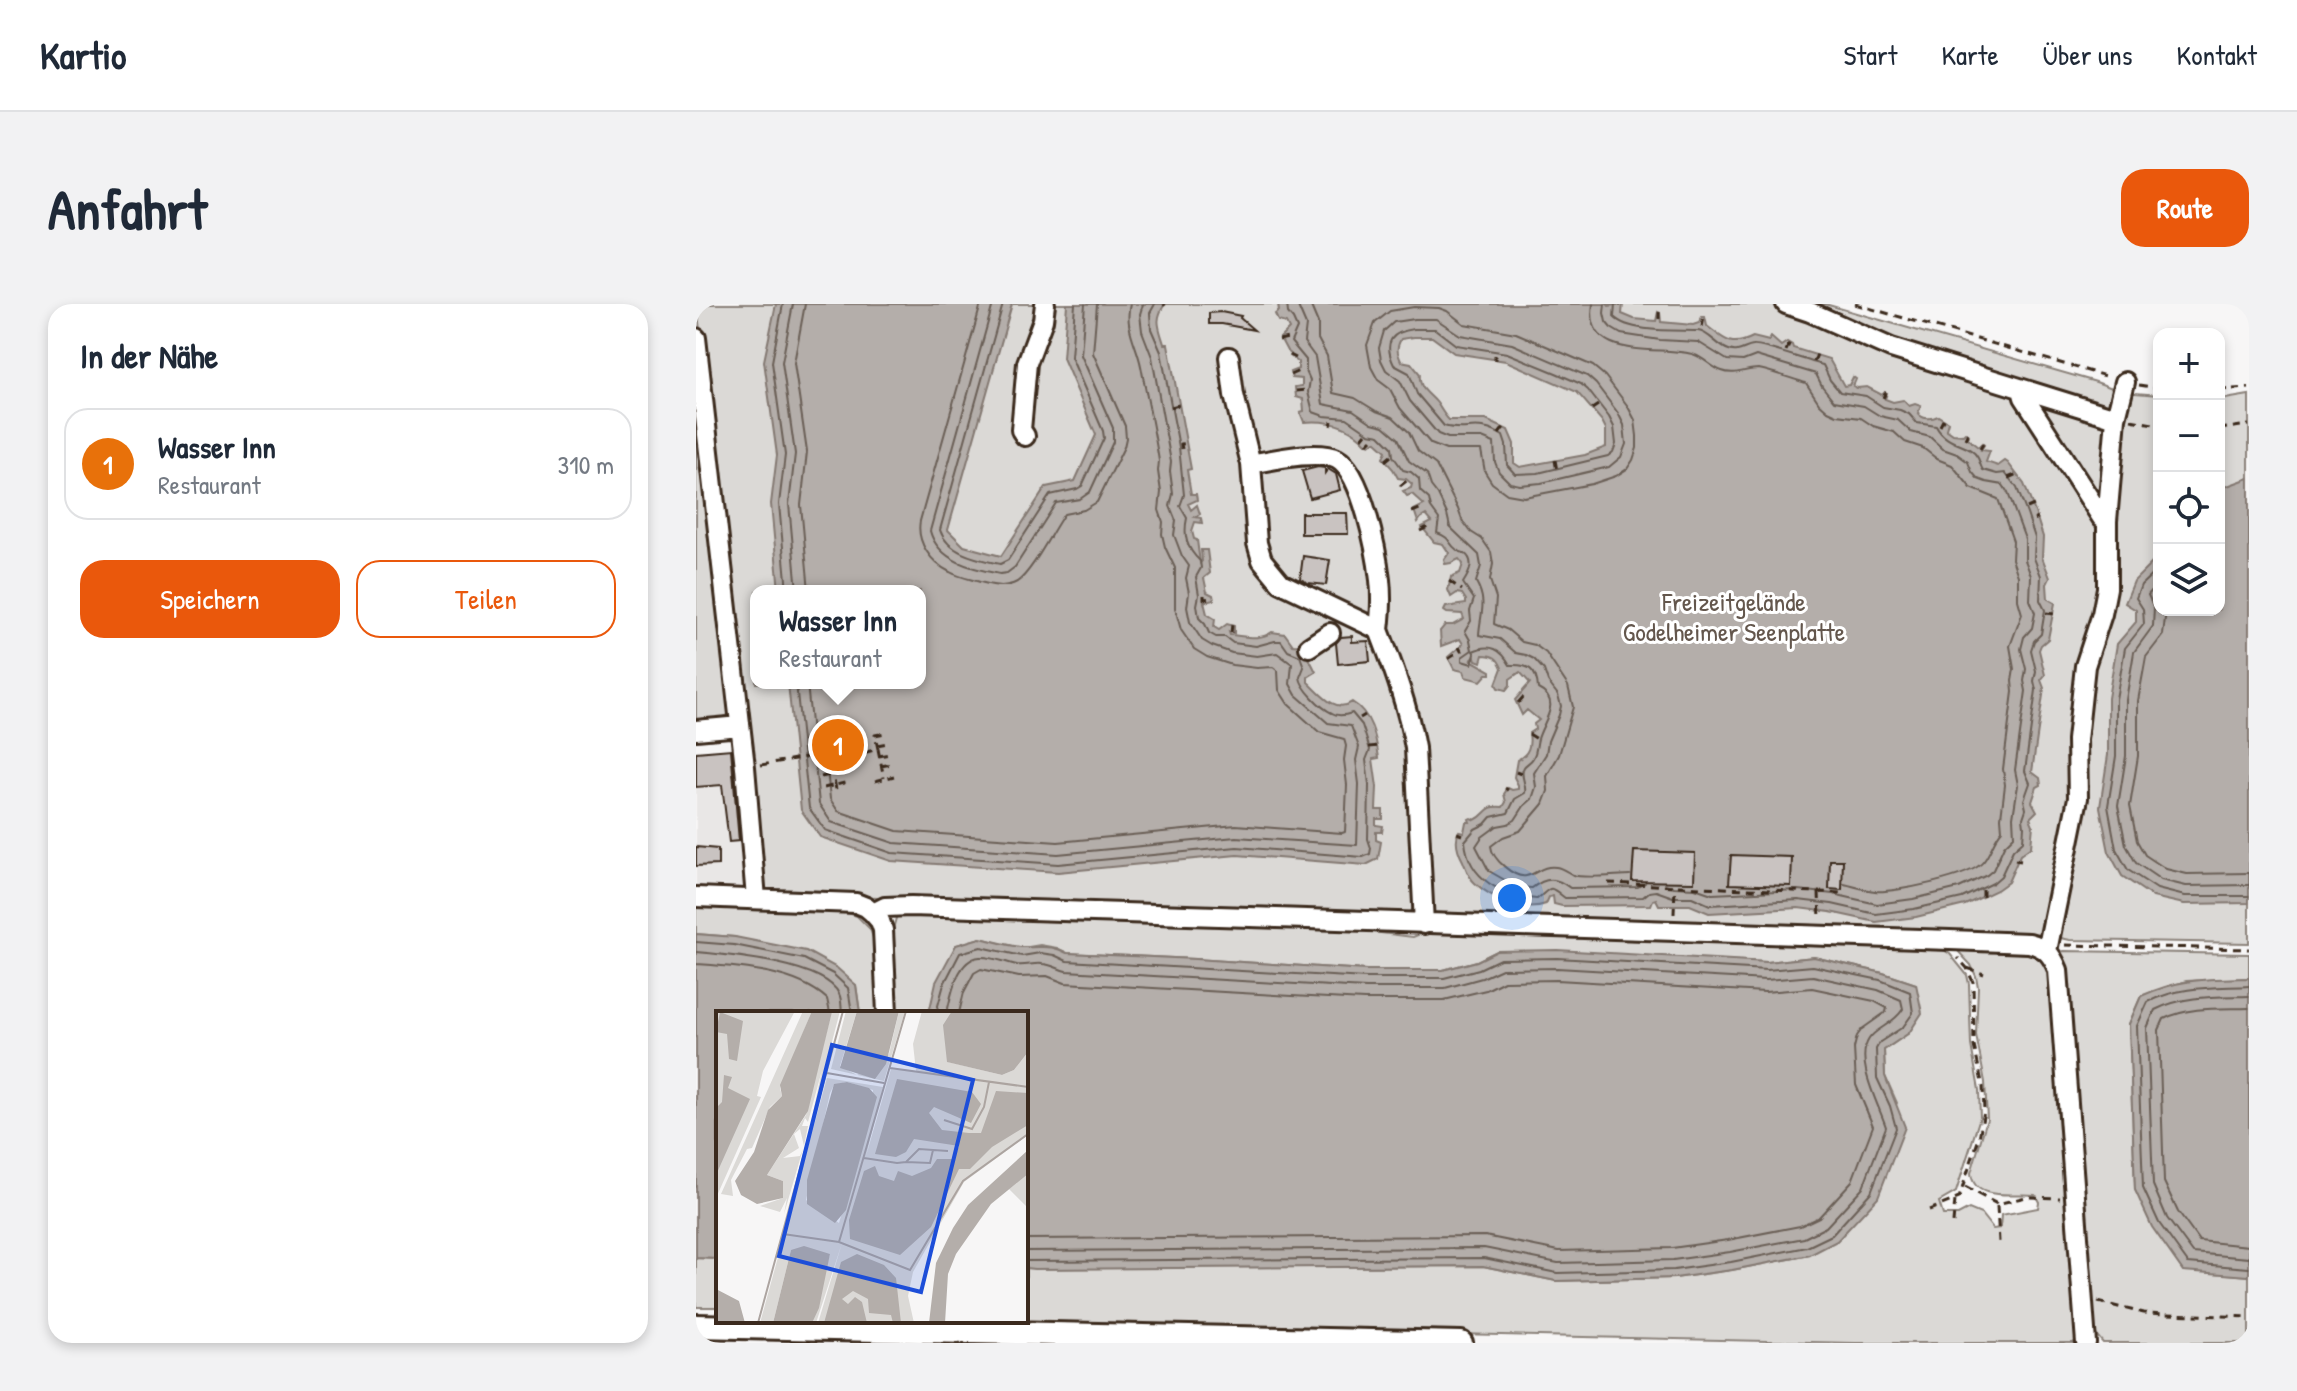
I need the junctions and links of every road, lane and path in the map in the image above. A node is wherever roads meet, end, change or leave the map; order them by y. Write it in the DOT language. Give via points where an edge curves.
graph roads {
  1 [pos="1045,304"];
  2 [pos="1786,304"];
  3 [pos="1855,304"];
  4 [pos="1659,312"];
  5 [pos="1704,317"];
  6 [pos="1659,319"];
  7 [pos="1702,327"];
  8 [pos="696,338"];
  9 [pos="1288,338"];
  10 [pos="1279,340"];
  11 [pos="1790,342"];
  12 [pos="1786,351"];
  13 [pos="1817,354"];
  14 [pos="1290,355"];
  15 [pos="1229,357"];
  16 [pos="1296,358"];
  17 [pos="1814,362"];
  18 [pos="1299,371"];
  19 [pos="1290,375"];
  20 [pos="2125,382"];
  21 [pos="2249,388"];
  22 [pos="1306,390"];
  23 [pos="2022,390"];
  24 [pos="2225,390"];
  25 [pos="1296,391"];
  26 [pos="1886,392"];
  27 [pos="1883,398"];
  28 [pos="1179,405"];
  29 [pos="1598,405"];
  30 [pos="1171,407"];
  31 [pos="1592,409"];
  32 [pos="1944,418"];
  33 [pos="2116,418"];
  34 [pos="2153,424"];
  35 [pos="2249,425"];
  36 [pos="1505,426"];
  37 [pos="1940,426"];
  38 [pos="2225,428"];
  39 [pos="1366,433"];
  40 [pos="1968,433"];
  41 [pos="1499,434"];
  42 [pos="1025,436"];
  43 [pos="1362,438"];
  44 [pos="1372,439"];
  45 [pos="1965,439"];
  46 [pos="1189,443"];
  47 [pos="1367,444"];
  48 [pos="1983,444"];
  49 [pos="1182,449"];
  50 [pos="1980,449"];
  51 [pos="1391,456"];
  52 [pos="1555,460"];
  53 [pos="1385,461"];
  54 [pos="1251,464"];
  55 [pos="1557,471"];
  56 [pos="2020,473"];
  57 [pos="2008,478"];
  58 [pos="1409,479"];
  59 [pos="1400,486"];
  60 [pos="2034,505"];
  61 [pos="1422,508"];
  62 [pos="2027,508"];
  63 [pos="1412,512"];
  64 [pos="2107,521"];
  65 [pos="1430,526"];
  66 [pos="1420,531"];
  67 [pos="1449,581"];
  68 [pos="1462,590"];
  69 [pos="1204,595"];
  70 [pos="1214,598"];
  71 [pos="2046,613"];
  72 [pos="2055,614"];
  73 [pos="1232,624"];
  74 [pos="1379,630"];
  75 [pos="1231,633"];
  76 [pos="1330,633"];
  77 [pos="1309,647"];
  78 [pos="1459,647"];
  79 [pos="1448,659"];
  80 [pos="1524,696"];
  81 [pos="1518,703"];
  82 [pos="1365,715"];
  83 [pos="1360,718"];
  84 [pos="740,726"];
  85 [pos="696,730"];
  86 [pos="885,733"];
  87 [pos="1529,734"];
  88 [pos="1537,739"];
  89 [pos="888,743"];
  90 [pos="1380,746"];
  91 [pos="878,747"];
  92 [pos="1369,747"];
  93 [pos="890,754"];
  94 [pos="851,756"];
  95 [pos="879,756"];
  96 [pos="773,763"];
  97 [pos="892,764"];
  98 [pos="881,765"];
  99 [pos="872,766"];
  100 [pos="847,771"];
  101 [pos="1516,772"];
  102 [pos="833,774"];
  103 [pos="1521,774"];
  104 [pos="894,776"];
  105 [pos="821,777"];
  106 [pos="884,778"];
  107 [pos="875,781"];
  108 [pos="848,782"];
  109 [pos="835,785"];
  110 [pos="824,788"];
  111 [pos="837,795"];
  112 [pos="1457,833"];
  113 [pos="1462,835"];
  114 [pos="1608,883"];
  115 [pos="1675,886"];
  116 [pos="1983,890"];
  117 [pos="1819,892"];
  118 [pos="1841,893"];
  119 [pos="696,897"];
  120 [pos="1983,897"];
  121 [pos="756,899"];
  122 [pos="873,913"];
  123 [pos="1674,917"];
  124 [pos="1820,923"];
  125 [pos="1424,924"];
  126 [pos="1950,940"];
  127 [pos="2249,949"];
  128 [pos="2047,951"];
  129 [pos="1967,968"];
  130 [pos="1984,974"];
  131 [pos="887,1011"];
  132 [pos="1964,1186"];
  133 [pos="2075,1195"];
  134 [pos="1955,1200"];
  135 [pos="1997,1204"];
  136 [pos="1929,1210"];
  137 [pos="1953,1223"];
  138 [pos="1999,1242"];
  139 [pos="2084,1299"];
  140 [pos="2249,1317"];
  141 [pos="902,1325"];
  142 [pos="696,1326"];
  143 [pos="1461,1343"];
  144 [pos="2086,1343"];
  1 -- 42 [label="lane" via="1027,363 1021,430"];
  2 -- 23 [label="lane" via="1891,348"];
  3 -- 20 [label="path"];
  4 -- 6 [label="path"];
  5 -- 7 [label="path"];
  8 -- 84 [label="lane"];
  9 -- 10 [label="path"];
  11 -- 12 [label="path"];
  13 -- 17 [label="path"];
  14 -- 16 [label="path"];
  15 -- 54 [label="lane"];
  18 -- 19 [label="path"];
  20 -- 33 [label="lane"];
  21 -- 24 [label="path"];
  22 -- 25 [label="path"];
  23 -- 33 [label="lane"];
  23 -- 64 [label="lane"];
  26 -- 27 [label="path"];
  28 -- 30 [label="path"];
  29 -- 31 [label="path"];
  32 -- 37 [label="path"];
  33 -- 34 [label="path"];
  33 -- 64 [label="lane"];
  35 -- 38 [label="path"];
  36 -- 41 [label="path"];
  39 -- 43 [label="path"];
  40 -- 45 [label="path"];
  44 -- 47 [label="path"];
  46 -- 49 [label="path" via="1181,444"];
  48 -- 50 [label="path"];
  51 -- 53 [label="path"];
  52 -- 55 [label="path"];
  54 -- 74 [label="lane" via="1257,543 1269,572 1292,589"];
  54 -- 74 [label="lane" via="1328,456 1344,464 1371,526 1380,581"];
  56 -- 57 [label="path"];
  58 -- 59 [label="path"];
  60 -- 62 [label="path"];
  61 -- 63 [label="path"];
  64 -- 128 [label="lane" via="2107,588 2085,666 2077,740 2078,798"];
  65 -- 66 [label="path"];
  67 -- 68 [label="path"];
  69 -- 70 [label="path"];
  71 -- 72 [label="path"];
  73 -- 75 [label="path"];
  74 -- 125 [label="lane" via="1415,748"];
  76 -- 77 [label="lane"];
  78 -- 79 [label="path" via="1461,651"];
  80 -- 81 [label="path"];
  82 -- 83 [label="path"];
  84 -- 85 [label="lane"];
  84 -- 121 [label="lane"];
  86 -- 91 [label="path" via="875,735"];
  87 -- 88 [label="path"];
  89 -- 91 [label="path"];
  90 -- 92 [label="path"];
  91 -- 94 [label="path"];
  91 -- 95 [label="path"];
  93 -- 95 [label="path"];
  95 -- 98 [label="path"];
  96 -- 102 [label="path" via="829,753"];
  97 -- 98 [label="path"];
  98 -- 99 [label="path"];
  98 -- 106 [label="path"];
  100 -- 102 [label="path"];
  101 -- 103 [label="path"];
  102 -- 105 [label="path"];
  102 -- 109 [label="path"];
  104 -- 106 [label="path"];
  106 -- 107 [label="path"];
  108 -- 109 [label="path"];
  109 -- 110 [label="path"];
  109 -- 111 [label="path"];
  112 -- 113 [label="path"];
  114 -- 115 [label="path"];
  115 -- 117 [label="path"];
  115 -- 123 [label="path"];
  116 -- 120 [label="path"];
  117 -- 118 [label="path"];
  117 -- 124 [label="path"];
  119 -- 121 [label="lane"];
  121 -- 122 [label="lane" via="856,903"];
  122 -- 125 [label="lane" via="911,906"];
  122 -- 131 [label="lane" via="883,930"];
  125 -- 126 [label="lane"];
  126 -- 128 [label="lane" via="2029,943"];
  126 -- 129 [label="path"];
  127 -- 128 [label="path" via="2071,944"];
  128 -- 133 [label="lane" via="2058,970"];
  129 -- 130 [label="path"];
  129 -- 132 [label="path" via="1973,982 1974,1046 1984,1111"];
  132 -- 134 [label="path"];
  132 -- 135 [label="path"];
  133 -- 135 [label="path"];
  133 -- 139 [label="lane"];
  134 -- 136 [label="path"];
  134 -- 137 [label="path"];
  135 -- 138 [label="path"];
  139 -- 140 [label="path" via="2143,1313"];
  139 -- 144 [label="lane"];
  141 -- 142 [label="main road"];
  141 -- 143 [label="main road"];
}
